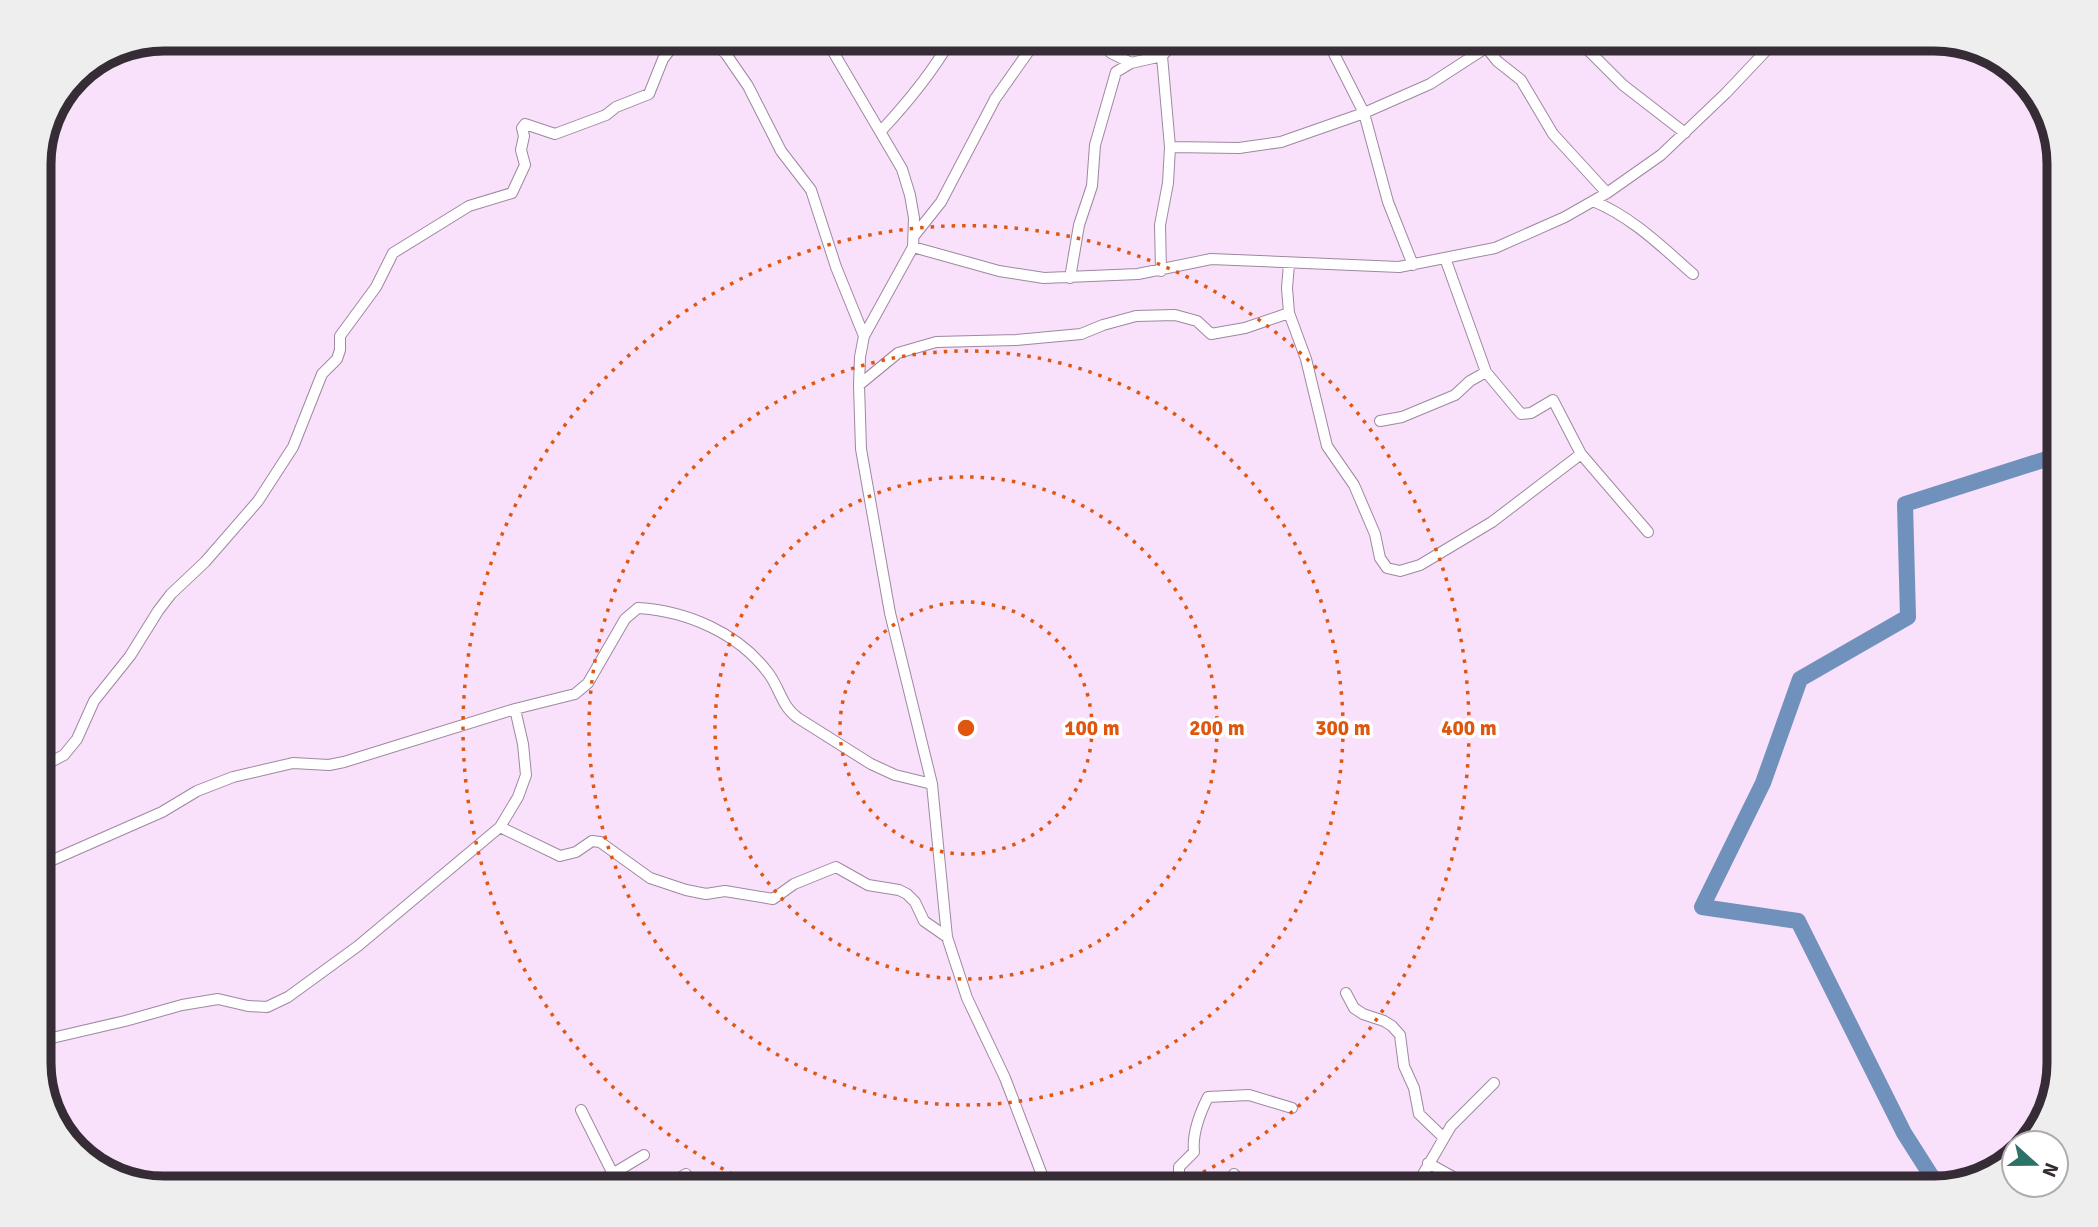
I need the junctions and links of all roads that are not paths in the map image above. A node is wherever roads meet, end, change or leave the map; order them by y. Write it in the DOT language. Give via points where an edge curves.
graph roads {
  1 [pos="669,51"];
  2 [pos="723,51"];
  3 [pos="833,51"];
  4 [pos="945,51"];
  5 [pos="1029,51"];
  6 [pos="1110,51"];
  7 [pos="1166,51"];
  8 [pos="1333,51"];
  9 [pos="1473,51"];
  10 [pos="1489,51"];
  11 [pos="1589,51"];
  12 [pos="1765,51"];
  13 [pos="1162,56"];
  14 [pos="1131,63"];
  15 [pos="1364,113"];
  16 [pos="881,131"];
  17 [pos="1685,133"];
  18 [pos="1170,147"];
  19 [pos="1607,192"];
  20 [pos="1592,201"];
  21 [pos="914,242"];
  22 [pos="1446,258"];
  23 [pos="1289,264"];
  24 [pos="1413,265"];
  25 [pos="1161,271"];
  26 [pos="1693,274"];
  27 [pos="1070,278"];
  28 [pos="1289,313"];
  29 [pos="864,335"];
  30 [pos="1486,372"];
  31 [pos="859,385"];
  32 [pos="1380,421"];
  33 [pos="1581,454"];
  34 [pos="1648,532"];
  35 [pos="514,709"];
  36 [pos="51,762"];
  37 [pos="932,784"];
  38 [pos="500,827"];
  39 [pos="51,861"];
  40 [pos="947,937"];
  41 [pos="1346,993"];
  42 [pos="51,1038"];
  43 [pos="1494,1083"];
  44 [pos="1292,1108"];
  45 [pos="582,1110"];
  46 [pos="1444,1138"];
  47 [pos="644,1155"];
  48 [pos="1428,1163"];
  49 [pos="613,1174"];
  50 [pos="686,1174"];
  51 [pos="610,1176"];
  52 [pos="683,1176"];
  53 [pos="1042,1176"];
  54 [pos="1178,1176"];
  55 [pos="1421,1176"];
  56 [pos="1451,1176"];
  1 -- 36 [label="street" via="649,94 555,134 525,124 521,150 525,165 512,193 469,206 393,253 376,287 340,336 337,359 322,374 293,447 258,501 158,611 94,701 77,739"];
  2 -- 29 [label="street" via="748,86 781,151 811,190"];
  3 -- 16 [label="street"];
  4 -- 16 [label="street"];
  5 -- 21 [label="street" via="995,99 941,202"];
  6 -- 14 [label="street"];
  7 -- 13 [label="street"];
  8 -- 15 [label="street"];
  9 -- 15 [label="street" via="1430,84"];
  10 -- 19 [label="street" via="1521,80 1553,134"];
  11 -- 17 [label="street" via="1623,85"];
  12 -- 17 [label="street"];
  13 -- 14 [label="street"];
  13 -- 18 [label="street"];
  14 -- 27 [label="street" via="1114,76 1093,152 1092,186 1079,225"];
  15 -- 18 [label="street" via="1281,142 1239,148"];
  15 -- 24 [label="street" via="1388,202"];
  16 -- 21 [label="street" via="906,181"];
  17 -- 19 [label="street"];
  18 -- 25 [label="street" via="1160,225"];
  19 -- 20 [label="street"];
  20 -- 22 [label="street" via="1495,248"];
  20 -- 26 [label="street" via="1630,220"];
  21 -- 27 [label="street" via="999,271"];
  21 -- 29 [label="street"];
  22 -- 24 [label="street"];
  22 -- 30 [label="street"];
  23 -- 24 [label="street"];
  23 -- 25 [label="street" via="1211,260"];
  23 -- 28 [label="street"];
  25 -- 27 [label="street"];
  28 -- 31 [label="street" via="1211,334 1197,321 1175,315 1136,316 1081,334 936,342 898,354"];
  28 -- 33 [label="street" via="1306,359 1327,446 1354,485 1387,568 1420,565 1492,522"];
  29 -- 31 [label="street"];
  30 -- 32 [label="street" via="1455,395"];
  30 -- 33 [label="street" via="1521,414 1553,400"];
  31 -- 37 [label="street" via="861,449 890,613"];
  33 -- 34 [label="street"];
  35 -- 37 [label="street" via="575,694 585,687 629,613 647,609 722,632 769,674 788,712 871,764"];
  35 -- 38 [label="street" via="526,775"];
  35 -- 39 [label="street" via="344,762 293,763 233,777"];
  37 -- 40 [label="street"];
  38 -- 40 [label="street" via="561,856 592,841 600,842 650,878 699,893 725,891 773,900 794,884 836,867 868,885 907,894 924,921"];
  38 -- 42 [label="street" via="358,946 267,1007 218,999 182,1004"];
  40 -- 53 [label="street" via="967,998 1006,1079"];
  41 -- 46 [label="street" via="1354,1008 1384,1021 1400,1035 1419,1114"];
  43 -- 46 [label="street" via="1458,1116"];
  44 -- 54 [label="street" via="1249,1096 1208,1097 1198,1121 1194,1152 1178,1167"];
  45 -- 49 [label="street"];
  46 -- 48 [label="street"];
  47 -- 49 [label="street"];
  48 -- 55 [label="street"];
  48 -- 56 [label="street"];
  49 -- 51 [label="street"];
  50 -- 52 [label="street"];
}
